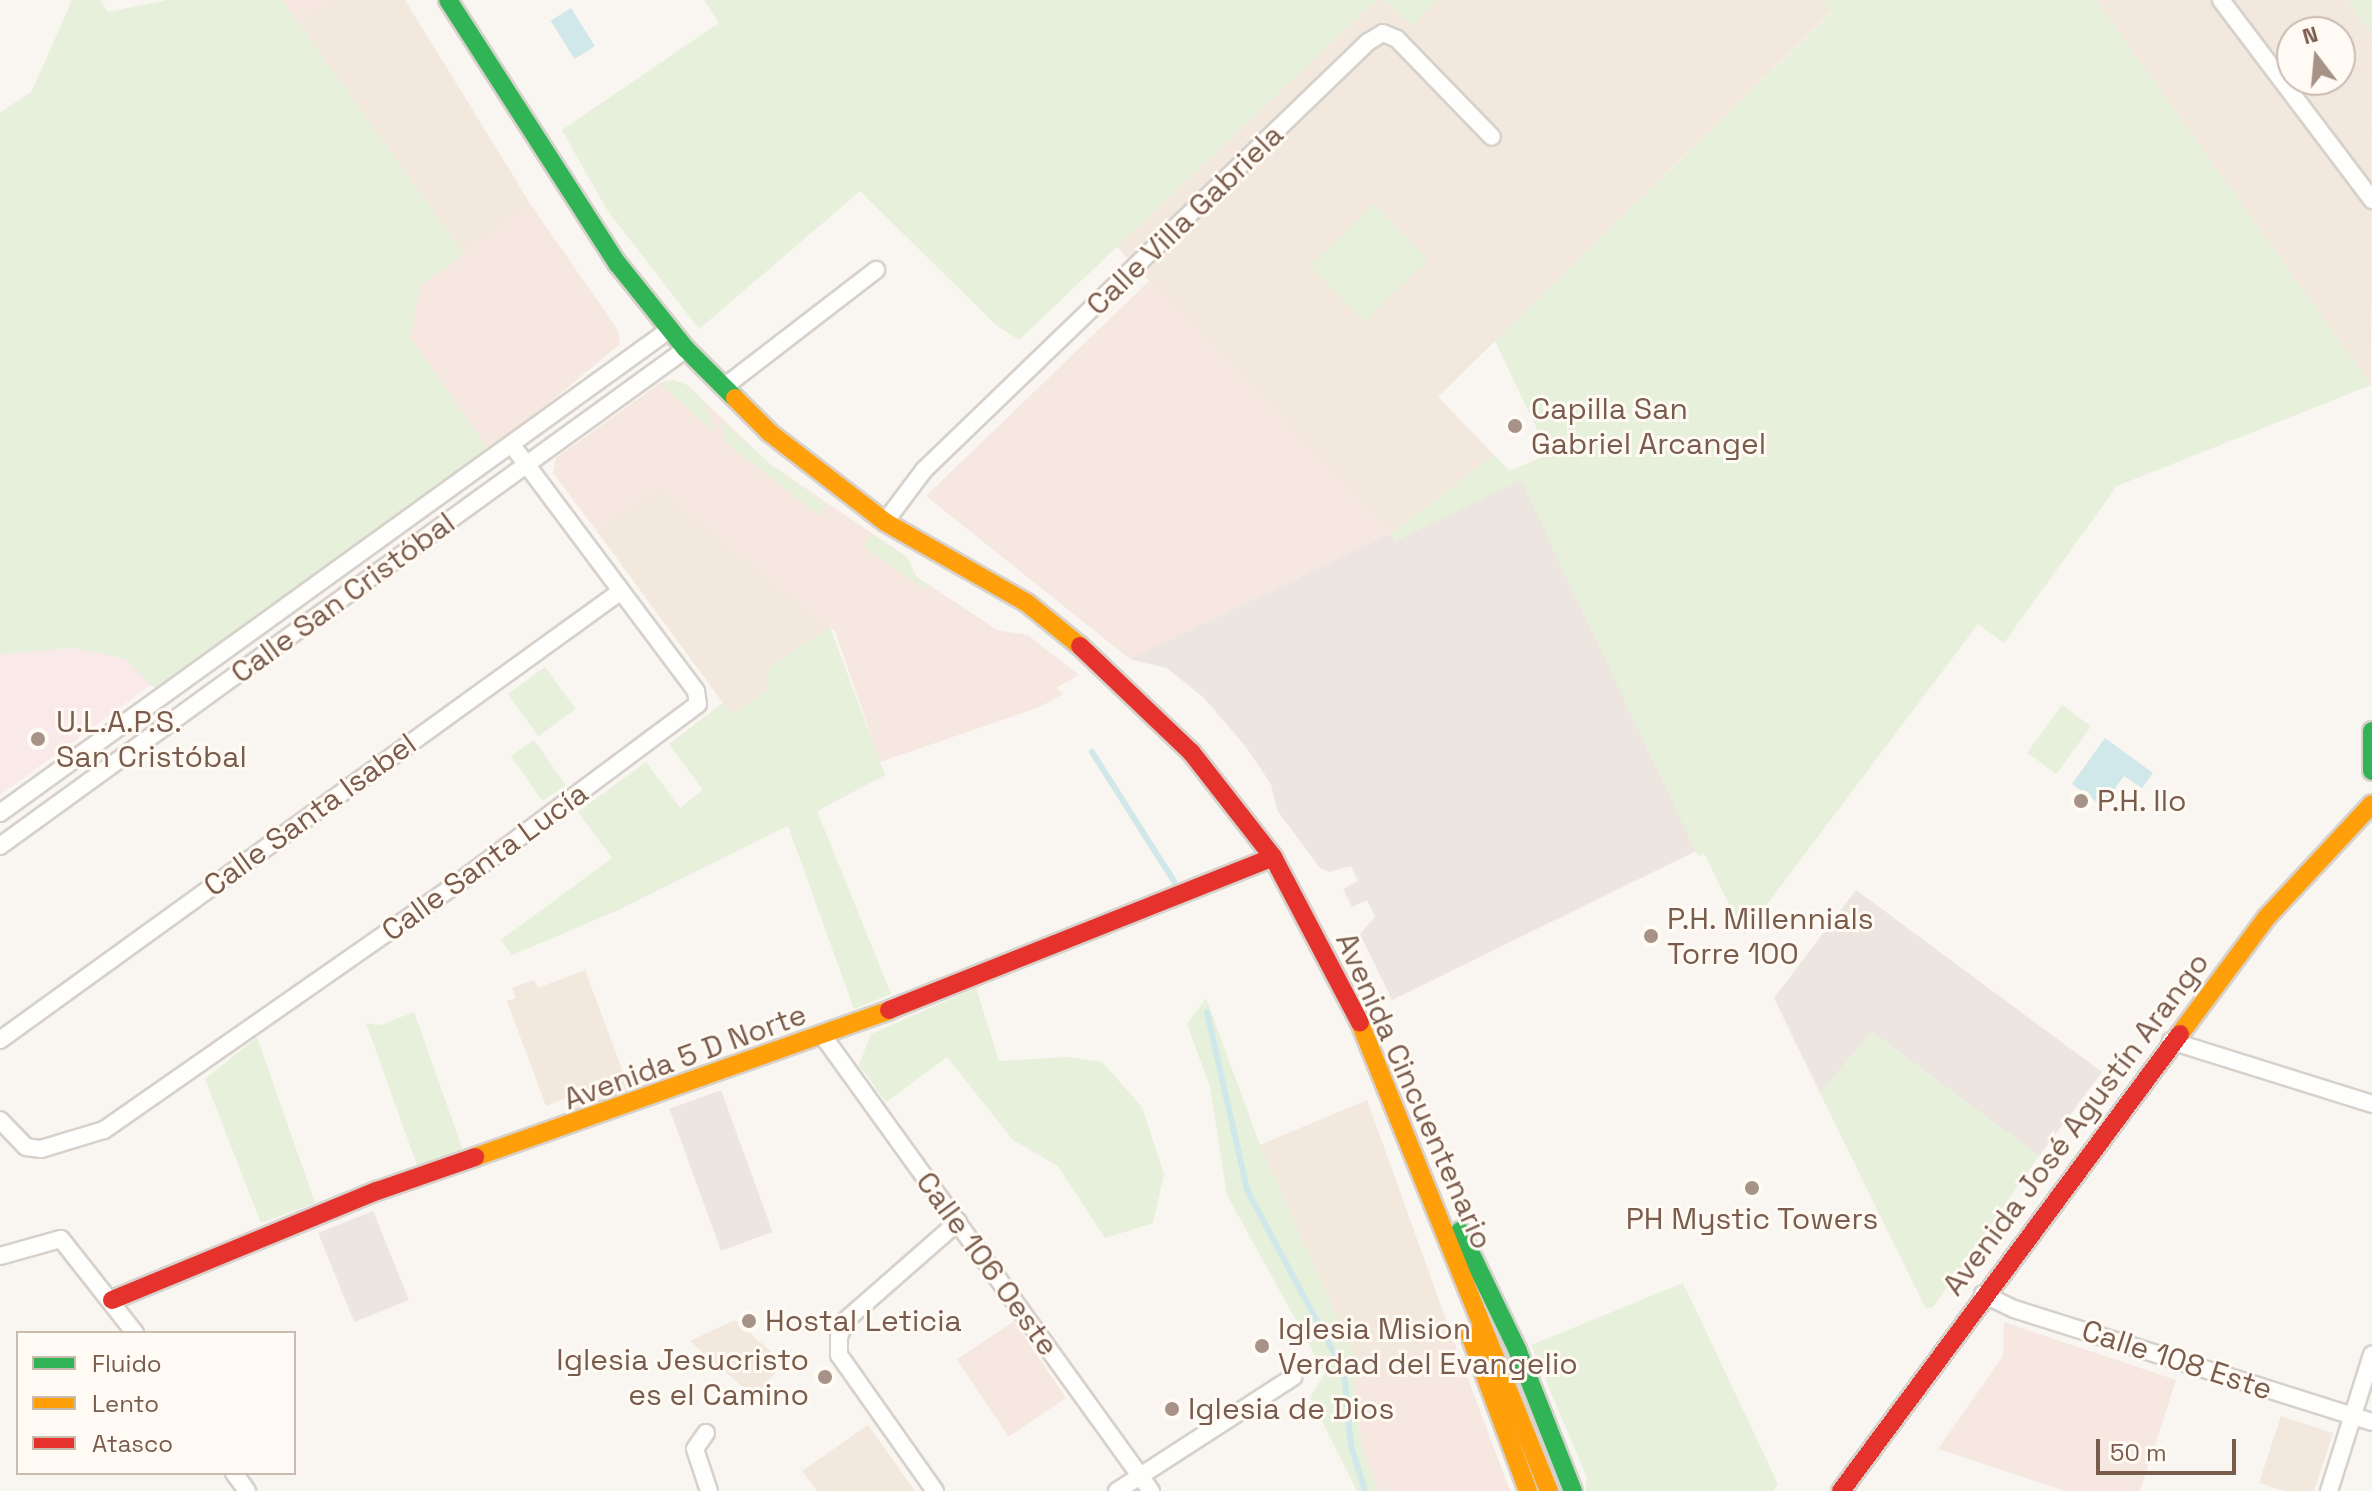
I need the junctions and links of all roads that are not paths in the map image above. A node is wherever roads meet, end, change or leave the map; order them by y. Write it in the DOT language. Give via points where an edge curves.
graph roads {
  1 [pos="448,0"];
  2 [pos="2221,0"];
  3 [pos="1492,137"];
  4 [pos="2372,200"];
  5 [pos="876,270"];
  6 [pos="669,330"];
  7 [pos="686,349"];
  8 [pos="724,387"];
  9 [pos="512,445"];
  10 [pos="527,465"];
  11 [pos="885,522"];
  12 [pos="621,591"];
  13 [pos="2372,731"];
  14 [pos="2372,771"];
  15 [pos="2372,804"];
  16 [pos="0,813"];
  17 [pos="0,846"];
  18 [pos="1273,857"];
  19 [pos="823,1036"];
  20 [pos="0,1040"];
  21 [pos="2171,1041"];
  22 [pos="2372,1104"];
  23 [pos="0,1120"];
  24 [pos="1434,1198"];
  25 [pos="958,1222"];
  26 [pos="0,1256"];
  27 [pos="1983,1294"];
  28 [pos="112,1300"];
  29 [pos="134,1331"];
  30 [pos="2372,1355"];
  31 [pos="1293,1377"];
  32 [pos="2352,1415"];
  33 [pos="2372,1422"];
  34 [pos="706,1433"];
  35 [pos="1140,1476"];
  36 [pos="709,1491"];
  37 [pos="935,1491"];
  38 [pos="1117,1491"];
  39 [pos="1151,1491"];
  40 [pos="1528,1491"];
  41 [pos="1549,1491"];
  42 [pos="1573,1491"];
  43 [pos="1841,1491"];
  44 [pos="2329,1491"];
  1 -- 6 [label="main road, Avenida Cincuentenario" via="601,239"];
  2 -- 4 [label="street"];
  3 -- 11 [label="street, Calle Villa Gabriela" via="1397,39 1383,33 1368,42 924,470"];
  5 -- 8 [label="street"];
  6 -- 7 [label="main road, Avenida Cincuentenario"];
  6 -- 9 [label="street, Calle San Cristóbal"];
  7 -- 8 [label="main road, Avenida Cincuentenario"];
  7 -- 10 [label="street, Calle San Cristóbal"];
  8 -- 11 [label="main road, Avenida Cincuentenario" via="770,433"];
  9 -- 10 [label="street, Calle Santa Lucía"];
  9 -- 16 [label="street, Calle San Cristóbal"];
  10 -- 12 [label="street, Calle Santa Lucía"];
  10 -- 17 [label="street, Calle San Cristóbal"];
  11 -- 18 [label="main road, Avenida Cincuentenario" via="1027,603 1113,673 1191,752"];
  12 -- 20 [label="street, Calle Santa Isabel"];
  12 -- 23 [label="street, Calle Santa Lucía" via="696,691 698,704 683,721 104,1130 41,1149 26,1147"];
  13 -- 14 [label="main road"];
  15 -- 21 [label="main road, Avenida José Agustín Arango" via="2267,917"];
  18 -- 19 [label="main road, Avenida 5 D Norte" via="1244,873"];
  18 -- 24 [label="main road, Avenida Cincuentenario" via="1368,1038"];
  19 -- 25 [label="street, Calle 106 Oeste"];
  19 -- 28 [label="main road, Avenida 5 D Norte" via="377,1191"];
  21 -- 22 [label="street"];
  21 -- 27 [label="main road, Avenida José Agustín Arango"];
  24 -- 40 [label="main road" via="1441,1254"];
  24 -- 41 [label="main road, Avenida Cincuentenario"];
  24 -- 42 [label="main road" via="1469,1243"];
  25 -- 35 [label="street, Calle 106 Oeste"];
  25 -- 37 [label="street" via="846,1320 839,1337 839,1355"];
  26 -- 28 [label="street" via="61,1239"];
  27 -- 32 [label="street, Calle 108 Este" via="2014,1309"];
  27 -- 43 [label="main road, Avenida José Agustín Arango"];
  28 -- 29 [label="street"];
  30 -- 32 [label="street"];
  31 -- 35 [label="street"];
  32 -- 33 [label="street, Calle 108 Este"];
  32 -- 44 [label="street"];
  34 -- 36 [label="street" via="695,1449"];
  35 -- 38 [label="street"];
  35 -- 39 [label="street, Calle 106 Oeste"];
}
